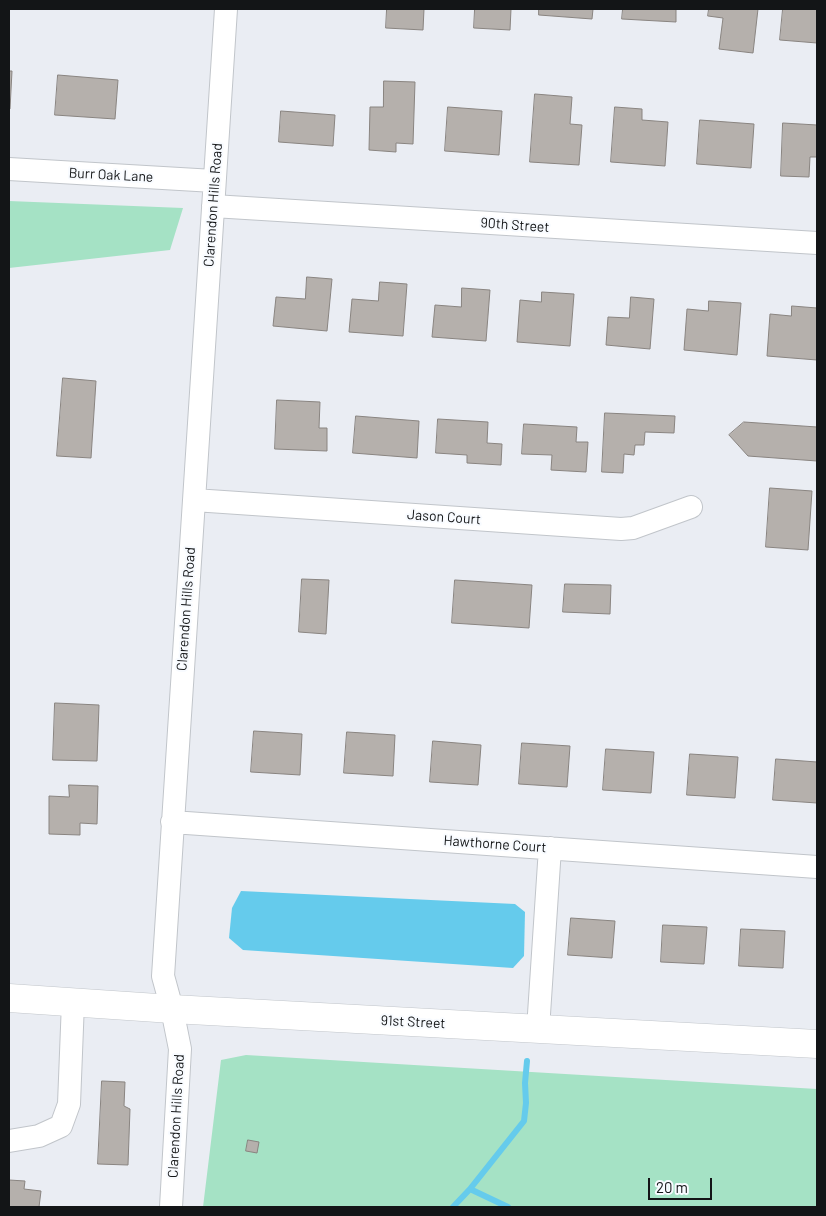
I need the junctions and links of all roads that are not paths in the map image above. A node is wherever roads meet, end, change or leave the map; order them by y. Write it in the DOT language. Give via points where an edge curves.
graph roads {
  1 [pos="226,9"];
  2 [pos="9,169"];
  3 [pos="214,181"];
  4 [pos="212,206"];
  5 [pos="817,243"];
  6 [pos="194,500"];
  7 [pos="691,507"];
  8 [pos="172,822"];
  9 [pos="550,848"];
  10 [pos="817,867"];
  11 [pos="9,998"];
  12 [pos="73,1002"];
  13 [pos="172,1009"];
  14 [pos="538,1029"];
  15 [pos="817,1044"];
  16 [pos="9,1141"];
  17 [pos="171,1207"];
  1 -- 3 [label="street, Clarendon Hills Road"];
  2 -- 3 [label="street, Burr Oak Lane"];
  3 -- 4 [label="street, Clarendon Hills Road"];
  4 -- 5 [label="street, 90th Street"];
  4 -- 6 [label="street, Clarendon Hills Road"];
  6 -- 7 [label="street, Jason Court" via="621,529 633,528"];
  6 -- 8 [label="street, Clarendon Hills Road"];
  8 -- 9 [label="street, Hawthorne Court"];
  8 -- 13 [label="street, Clarendon Hills Road" via="162,976"];
  9 -- 10 [label="street, Hawthorne Court"];
  9 -- 14 [label="street"];
  11 -- 12 [label="main road, 91st Street"];
  12 -- 13 [label="main road, 91st Street"];
  12 -- 16 [label="street" via="69,1104 61,1126 39,1136"];
  13 -- 14 [label="main road, 91st Street"];
  13 -- 17 [label="street, Clarendon Hills Road" via="180,1048"];
  14 -- 15 [label="main road, 91st Street"];
}
